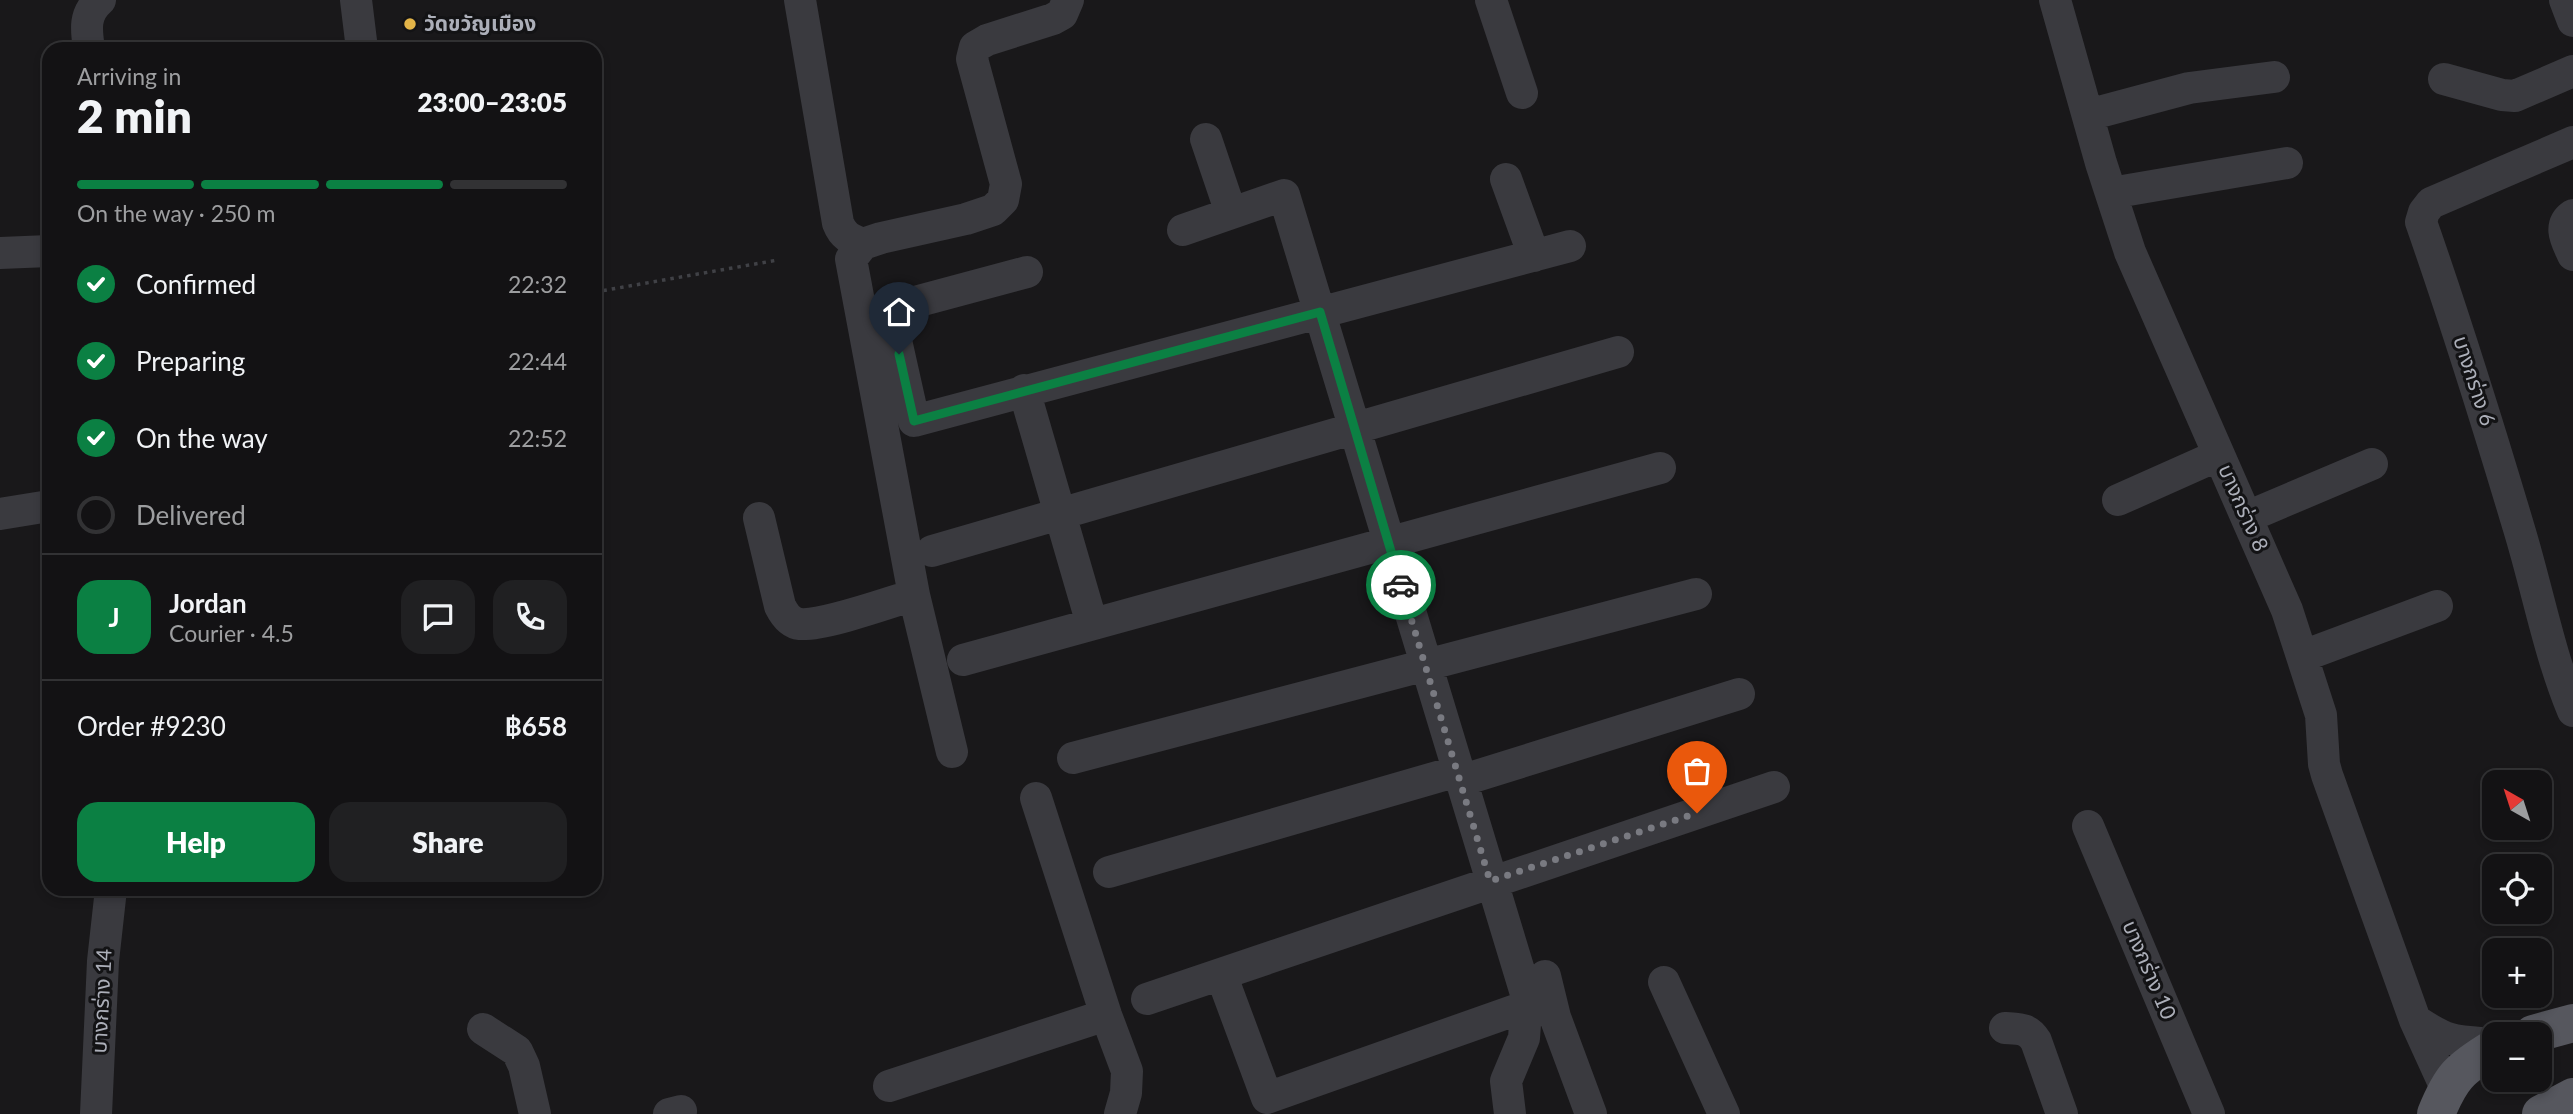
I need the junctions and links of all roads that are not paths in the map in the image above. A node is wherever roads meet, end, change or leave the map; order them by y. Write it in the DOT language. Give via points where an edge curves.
graph roads {
  1 [pos="100,0"];
  2 [pos="356,0"];
  3 [pos="800,0"];
  4 [pos="1068,0"];
  5 [pos="1491,0"];
  6 [pos="2055,0"];
  7 [pos="2565,0"];
  8 [pos="2573,21"];
  9 [pos="89,42"];
  10 [pos="361,42"];
  11 [pos="2573,71"];
  12 [pos="2274,77"];
  13 [pos="2444,79"];
  14 [pos="1522,93"];
  15 [pos="2088,115"];
  16 [pos="1206,139"];
  17 [pos="2573,142"];
  18 [pos="2287,163"];
  19 [pos="1506,179"];
  20 [pos="2111,193"];
  21 [pos="1231,213"];
  22 [pos="2573,215"];
  23 [pos="1183,230"];
  24 [pos="863,244"];
  25 [pos="1570,246"];
  26 [pos="42,251"];
  27 [pos="0,253"];
  28 [pos="2573,255"];
  29 [pos="1534,256"];
  30 [pos="1027,272"];
  31 [pos="1320,312"];
  32 [pos="1618,352"];
  33 [pos="1024,390"];
  34 [pos="1355,429"];
  35 [pos="2219,455"];
  36 [pos="2372,464"];
  37 [pos="1660,468"];
  38 [pos="2118,500"];
  39 [pos="42,507"];
  40 [pos="0,514"];
  41 [pos="1059,514"];
  42 [pos="2247,517"];
  43 [pos="759,518"];
  44 [pos="1389,543"];
  45 [pos="932,551"];
  46 [pos="1696,594"];
  47 [pos="914,595"];
  48 [pos="2437,606"];
  49 [pos="1092,624"];
  50 [pos="2303,656"];
  51 [pos="963,660"];
  52 [pos="1426,666"];
  53 [pos="1739,694"];
  54 [pos="2573,711"];
  55 [pos="952,752"];
  56 [pos="1073,758"];
  57 [pos="1459,776"];
  58 [pos="1774,787"];
  59 [pos="1036,798"];
  60 [pos="2088,826"];
  61 [pos="1109,872"];
  62 [pos="1490,881"];
  63 [pos="110,896"];
  64 [pos="1221,974"];
  65 [pos="1545,976"];
  66 [pos="1664,982"];
  67 [pos="1147,999"];
  68 [pos="1527,1006"];
  69 [pos="1106,1014"];
  70 [pos="2415,1020"];
  71 [pos="2573,1023"];
  72 [pos="2005,1028"];
  73 [pos="483,1029"];
  74 [pos="2552,1029"];
  75 [pos="2482,1045"];
  76 [pos="2482,1055"];
  77 [pos="889,1086"];
  78 [pos="2573,1097"];
  79 [pos="2441,1101"];
  80 [pos="96,1114"];
  81 [pos="535,1114"];
  82 [pos="1120,1114"];
  83 [pos="1510,1114"];
  84 [pos="1591,1114"];
  85 [pos="1724,1114"];
  86 [pos="2062,1114"];
  87 [pos="2209,1114"];
  88 [pos="2541,1114"];
  1 -- 9 [label="street" via="87,18"];
  2 -- 10 [label="street"];
  3 -- 24 [label="street" via="838,223 848,239"];
  4 -- 24 [label="street" via="1062,15 975,47 972,60 1006,184 1003,201 993,210 966,219"];
  5 -- 14 [label="street"];
  6 -- 15 [label="street, บางกร่าง 8"];
  7 -- 8 [label="street"];
  11 -- 13 [label="street" via="2515,96"];
  12 -- 15 [label="street" via="2189,88"];
  15 -- 20 [label="street, บางกร่าง 8"];
  16 -- 21 [label="street"];
  17 -- 54 [label="street, บางกร่าง 6" via="2431,203 2421,222 2475,379"];
  18 -- 20 [label="street"];
  19 -- 29 [label="street"];
  20 -- 35 [label="street, บางกร่าง 8" via="2130,252"];
  21 -- 23 [label="street"];
  21 -- 31 [label="street" via="1284,195"];
  22 -- 28 [label="street" via="2563,226"];
  24 -- 47 [label="street" via="851,259"];
  25 -- 29 [label="street"];
  26 -- 27 [label="street"];
  29 -- 31 [label="street"];
  30 -- 33 [label="street" via="890,309 914,421"];
  31 -- 33 [label="street"];
  31 -- 34 [label="street"];
  32 -- 34 [label="street"];
  33 -- 41 [label="street"];
  34 -- 41 [label="street"];
  34 -- 44 [label="street"];
  35 -- 38 [label="street"];
  35 -- 42 [label="street, บางกร่าง 8"];
  36 -- 42 [label="street"];
  37 -- 44 [label="street"];
  39 -- 40 [label="street"];
  41 -- 45 [label="street"];
  41 -- 49 [label="street"];
  42 -- 50 [label="street, บางกร่าง 8"];
  43 -- 47 [label="street" via="780,606 797,624 820,622"];
  44 -- 49 [label="street"];
  44 -- 52 [label="street"];
  46 -- 52 [label="street"];
  47 -- 55 [label="street"];
  48 -- 50 [label="street"];
  49 -- 51 [label="street"];
  50 -- 70 [label="street, บางกร่าง 8" via="2321,715 2327,775"];
  52 -- 56 [label="street"];
  52 -- 57 [label="street"];
  53 -- 57 [label="street"];
  57 -- 61 [label="street"];
  57 -- 62 [label="street"];
  58 -- 62 [label="street"];
  59 -- 69 [label="street"];
  60 -- 87 [label="street, บางกร่าง 10"];
  62 -- 64 [label="street"];
  62 -- 68 [label="street"];
  63 -- 80 [label="street, บางกร่าง 14"];
  64 -- 67 [label="street"];
  64 -- 68 [label="street" via="1267,1098"];
  65 -- 84 [label="street"];
  66 -- 85 [label="street"];
  68 -- 83 [label="street" via="1524,1038 1506,1081"];
  69 -- 77 [label="street"];
  69 -- 82 [label="street" via="1127,1071"];
  70 -- 75 [label="street" via="2441,1037"];
  70 -- 79 [label="street, บางกร่าง 8"];
  71 -- 74 [label="main road"];
  72 -- 86 [label="street" via="2031,1033"];
  73 -- 81 [label="street" via="517,1051"];
  76 -- 79 [label="main road" via="2460,1071"];
  78 -- 88 [label="main road"];
}
